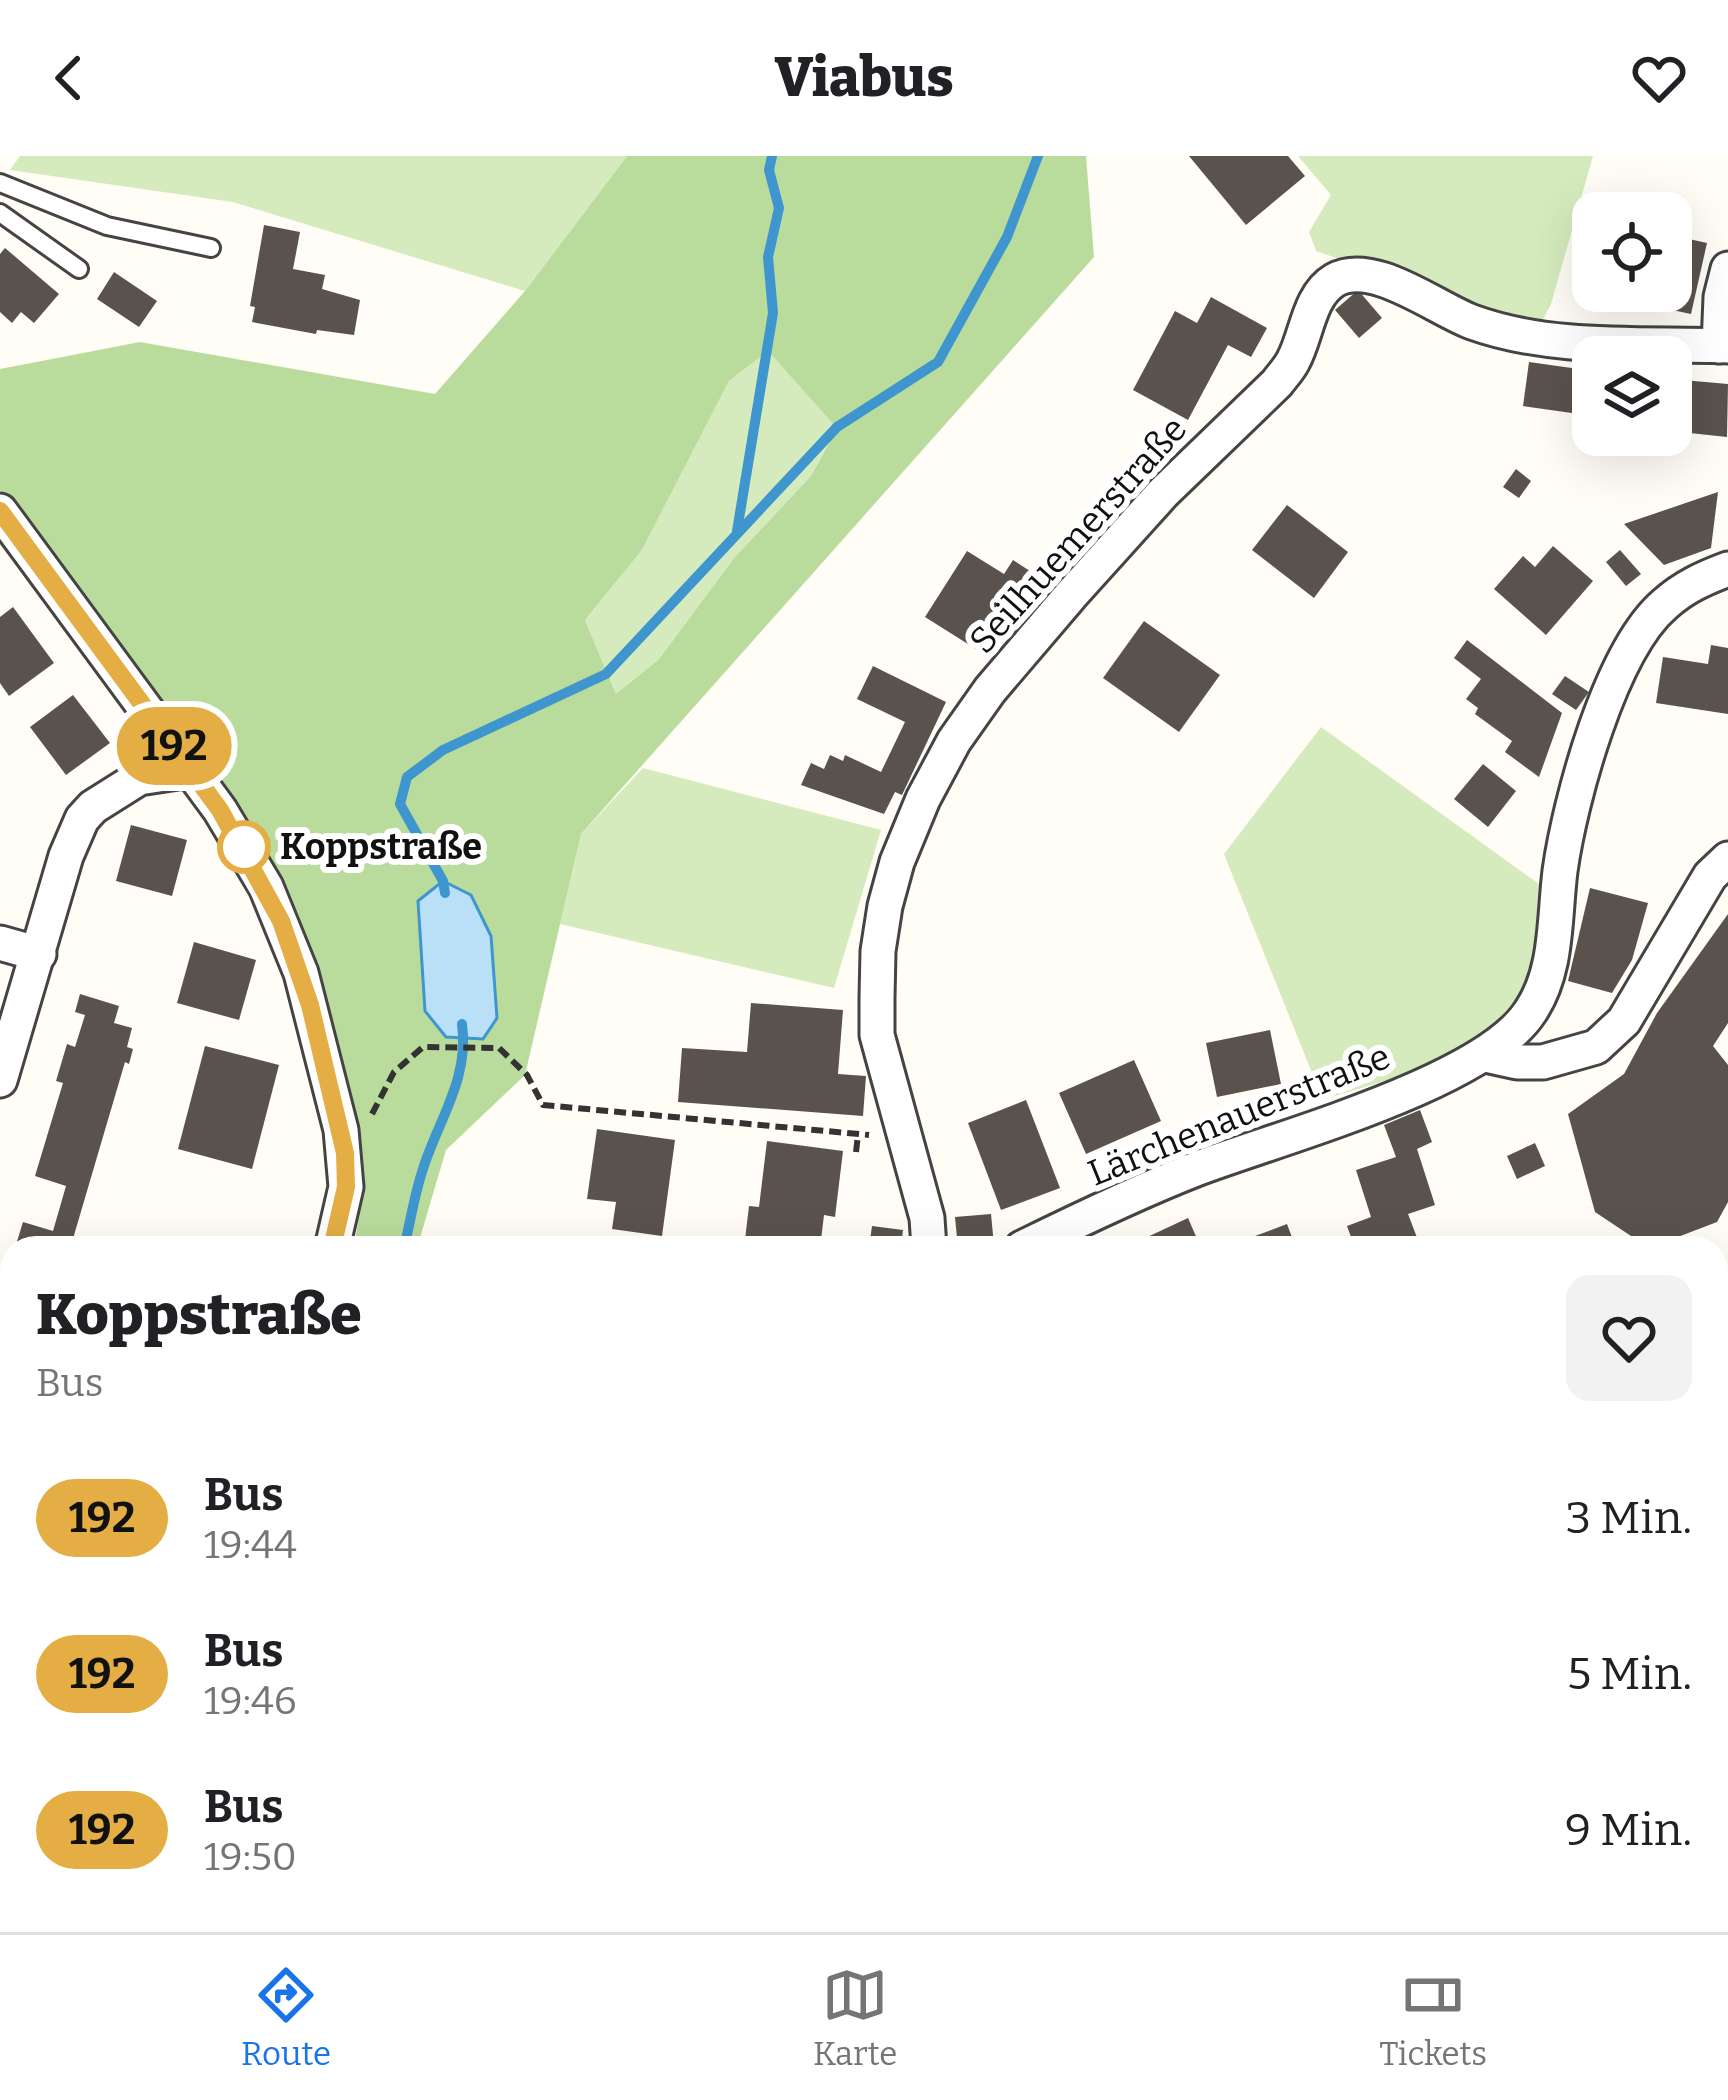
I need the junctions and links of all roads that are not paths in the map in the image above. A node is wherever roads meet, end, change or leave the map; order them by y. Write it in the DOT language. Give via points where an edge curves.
graph roads {
  1 [pos="0,183"];
  2 [pos="0,213"];
  3 [pos="211,248"];
  4 [pos="79,269"];
  5 [pos="1728,269"];
  6 [pos="1724,346"];
  7 [pos="0,511"];
  8 [pos="1728,569"];
  9 [pos="191,770"];
  10 [pos="1728,859"];
  11 [pos="0,943"];
  12 [pos="39,954"];
  13 [pos="1485,1055"];
  14 [pos="0,1080"];
  15 [pos="334,1236"];
  16 [pos="928,1236"];
  17 [pos="1048,1236"];
  1 -- 3 [label="lane" via="107,226"];
  2 -- 4 [label="lane"];
  5 -- 6 [label="street, Seilhuemerstraße"];
  6 -- 16 [label="street, Seilhuemerstraße" via="1509,332 1359,274 1337,278 1322,292 1276,383 1163,494 989,690 923,799 897,862 878,951 878,1035"];
  7 -- 9 [label="street"];
  8 -- 13 [label="street, Lärchenauerstraße" via="1696,580 1662,606 1627,657 1565,833 1546,983 1530,1014"];
  9 -- 12 [label="street" via="139,778 82,819"];
  9 -- 15 [label="street" via="244,847 292,948 346,1172"];
  10 -- 13 [label="street, Lärchenauerstraße" via="1624,1021 1596,1047 1543,1062"];
  11 -- 12 [label="street"];
  12 -- 14 [label="street"];
  13 -- 17 [label="street, Lärchenauerstraße"];
}
